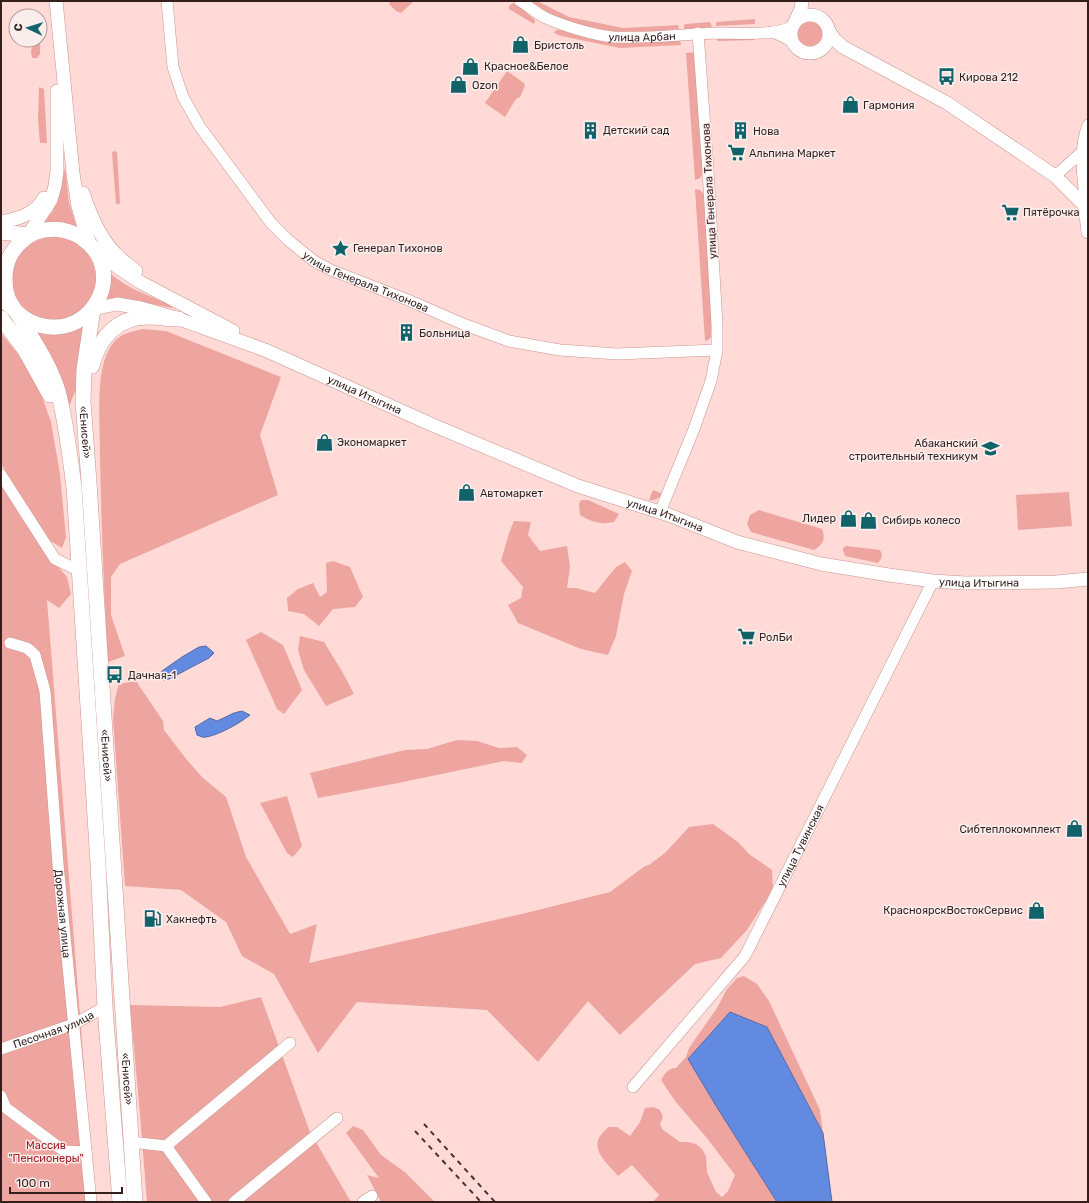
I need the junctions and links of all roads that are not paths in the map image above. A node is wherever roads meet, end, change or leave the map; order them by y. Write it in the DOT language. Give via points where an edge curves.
graph roads {
  1 [pos="52,1"];
  2 [pos="56,1"];
  3 [pos="167,1"];
  4 [pos="520,1"];
  5 [pos="803,1"];
  6 [pos="813,15"];
  7 [pos="793,24"];
  8 [pos="829,31"];
  9 [pos="771,32"];
  10 [pos="698,33"];
  11 [pos="791,41"];
  12 [pos="843,46"];
  13 [pos="823,48"];
  14 [pos="1088,124"];
  15 [pos="57,133"];
  16 [pos="70,140"];
  17 [pos="1082,152"];
  18 [pos="1055,176"];
  19 [pos="1085,201"];
  20 [pos="1,222"];
  21 [pos="1,232"];
  22 [pos="1088,232"];
  23 [pos="28,236"];
  24 [pos="90,244"];
  25 [pos="1,298"];
  26 [pos="181,304"];
  27 [pos="93,309"];
  28 [pos="16,311"];
  29 [pos="1,318"];
  30 [pos="179,319"];
  31 [pos="265,350"];
  32 [pos="717,350"];
  33 [pos="83,402"];
  34 [pos="69,453"];
  35 [pos="1,475"];
  36 [pos="660,512"];
  37 [pos="80,571"];
  38 [pos="1088,579"];
  39 [pos="933,581"];
  40 [pos="10,643"];
  41 [pos="105,1007"];
  42 [pos="74,1024"];
  43 [pos="290,1043"];
  44 [pos="1,1049"];
  45 [pos="633,1086"];
  46 [pos="1,1096"];
  47 [pos="337,1118"];
  48 [pos="130,1142"];
  49 [pos="166,1146"];
  50 [pos="86,1152"];
  51 [pos="91,1202"];
  52 [pos="120,1202"];
  53 [pos="134,1202"];
  54 [pos="206,1202"];
  55 [pos="234,1202"];
  1 -- 15 [label="main road" via="57,71"];
  2 -- 16 [label="main road"];
  3 -- 32 [label="street, улица Генерала Тихонова" via="173,67 183,97 200,127 271,222 314,261 463,324 510,341 560,350 617,354"];
  4 -- 10 [label="street, улица Арбан" via="545,17 577,29 612,36 641,37"];
  5 -- 6 [label="main road"];
  5 -- 7 [label="main road"];
  6 -- 7 [label="main road" via="805,15"];
  6 -- 8 [label="main road" via="824,21"];
  7 -- 9 [label="street" via="783,30"];
  7 -- 11 [label="main road"];
  8 -- 12 [label="main road"];
  8 -- 13 [label="main road"];
  9 -- 10 [label="street, улица Арбан"];
  9 -- 11 [label="street"];
  10 -- 32 [label="street, улица Генерала Тихонова"];
  11 -- 13 [label="main road" via="804,53 816,52"];
  12 -- 13 [label="main road"];
  12 -- 18 [label="main road" via="947,103"];
  14 -- 17 [label="street"];
  15 -- 20 [label="main road" via="50,179 41,204 27,215"];
  15 -- 23 [label="main road" via="57,171 53,193"];
  16 -- 24 [label="main road" via="78,206"];
  16 -- 26 [label="main road" via="88,207 101,235 114,253"];
  17 -- 18 [label="street"];
  17 -- 19 [label="street"];
  18 -- 19 [label="main road"];
  19 -- 22 [label="main road"];
  21 -- 23 [label="highway, «Енисей»"];
  23 -- 24 [label="highway, «Енисей»" via="50,229 64,230 76,234"];
  23 -- 28 [label="highway, «Енисей»" via="11,254 5,276 9,298"];
  24 -- 26 [label="main road, улица Итыгина" via="140,282"];
  24 -- 27 [label="highway, «Енисей»" via="98,256 104,278"];
  25 -- 28 [label="highway, «Енисей»"];
  26 -- 31 [label="main road, улица Итыгина"];
  27 -- 28 [label="highway, «Енисей»" via="71,325 56,328 41,326"];
  27 -- 30 [label="main road, улица Итыгина" via="117,304"];
  27 -- 33 [label="highway, «Енисей»" via="84,369"];
  28 -- 34 [label="highway" via="47,366 57,391"];
  29 -- 34 [label="highway" via="26,350 51,397"];
  30 -- 31 [label="main road, улица Итыгина"];
  30 -- 33 [label="highway" via="147,317 130,320 105,335 95,353"];
  31 -- 36 [label="main road, улица Итыгина" via="578,486"];
  32 -- 36 [label="street, улица Генерала Тихонова" via="711,382"];
  33 -- 48 [label="highway, «Енисей»"];
  34 -- 37 [label="highway, «Енисей»"];
  35 -- 37 [label="street" via="55,559"];
  36 -- 39 [label="main road, улица Итыгина" via="737,542 814,562"];
  37 -- 41 [label="highway, «Енисей»"];
  38 -- 39 [label="main road, улица Итыгина" via="1057,582"];
  39 -- 45 [label="street, улица Тувинская" via="744,956"];
  40 -- 42 [label="street, Дорожная улица" via="27,648 36,655 45,690 58,864"];
  41 -- 42 [label="street, Песочная улица"];
  41 -- 52 [label="highway, «Енисей»"];
  42 -- 44 [label="street, Песочная улица"];
  42 -- 50 [label="street, Дорожная улица"];
  43 -- 49 [label="street"];
  46 -- 50 [label="street" via="6,1108 64,1152"];
  47 -- 55 [label="street"];
  48 -- 49 [label="street"];
  48 -- 53 [label="highway, «Енисей»"];
  49 -- 54 [label="street"];
  50 -- 51 [label="street, Дорожная улица"];
}
